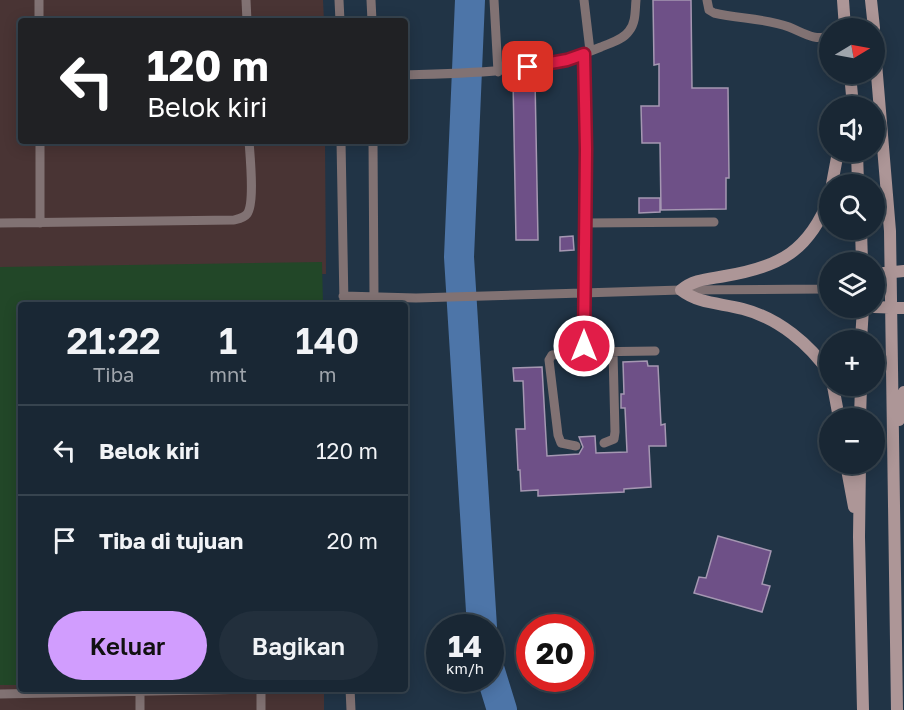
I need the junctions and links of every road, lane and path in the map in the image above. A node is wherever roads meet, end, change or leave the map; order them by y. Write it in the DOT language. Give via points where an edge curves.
graph roads {
  1 [pos="39,0"];
  2 [pos="246,0"];
  3 [pos="339,0"];
  4 [pos="371,0"];
  5 [pos="494,0"];
  6 [pos="584,0"];
  7 [pos="636,0"];
  8 [pos="707,0"];
  9 [pos="843,0"];
  10 [pos="871,0"];
  11 [pos="39,18"];
  12 [pos="247,18"];
  13 [pos="339,18"];
  14 [pos="372,18"];
  15 [pos="844,18"];
  16 [pos="873,18"];
  17 [pos="819,38"];
  18 [pos="587,53"];
  19 [pos="494,72"];
  20 [pos="408,75"];
  21 [pos="878,84"];
  22 [pos="40,144"];
  23 [pos="249,144"];
  24 [pos="341,144"];
  25 [pos="373,144"];
  26 [pos="819,220"];
  27 [pos="714,222"];
  28 [pos="0,223"];
  29 [pos="40,223"];
  30 [pos="585,223"];
  31 [pos="891,271"];
  32 [pos="904,271"];
  33 [pos="885,272"];
  34 [pos="819,289"];
  35 [pos="681,290"];
  36 [pos="584,293"];
  37 [pos="374,296"];
  38 [pos="344,300"];
  39 [pos="898,308"];
  40 [pos="655,351"];
  41 [pos="584,352"];
  42 [pos="613,352"];
  43 [pos="819,358"];
  44 [pos="904,392"];
  45 [pos="604,444"];
  46 [pos="576,446"];
  47 [pos="894,453"];
  48 [pos="848,474"];
  49 [pos="860,474"];
  50 [pos="859,537"];
  51 [pos="70,692"];
  52 [pos="140,692"];
  53 [pos="261,692"];
  54 [pos="350,692"];
  55 [pos="0,694"];
  56 [pos="140,710"];
  57 [pos="261,710"];
  58 [pos="351,710"];
  59 [pos="863,710"];
  60 [pos="897,710"];
  1 -- 11 [label="lane"];
  2 -- 12 [label="lane"];
  3 -- 13 [label="lane"];
  4 -- 14 [label="lane"];
  5 -- 19 [label="lane"];
  6 -- 18 [label="lane"];
  7 -- 18 [label="lane" via="630,31"];
  8 -- 17 [label="lane" via="714,14 762,20"];
  9 -- 15 [label="street"];
  10 -- 16 [label="street"];
  18 -- 19 [label="lane"];
  18 -- 30 [label="lane"];
  19 -- 20 [label="lane"];
  21 -- 31 [label="street"];
  22 -- 29 [label="lane"];
  23 -- 29 [label="lane" via="250,200 247,214 241,218"];
  24 -- 38 [label="lane"];
  25 -- 37 [label="lane"];
  26 -- 35 [label="street" via="807,238 780,261 692,282"];
  27 -- 30 [label="lane"];
  28 -- 29 [label="lane"];
  30 -- 36 [label="lane"];
  31 -- 32 [label="street"];
  31 -- 33 [label="street"];
  31 -- 39 [label="street"];
  34 -- 35 [label="lane"];
  35 -- 36 [label="lane"];
  35 -- 43 [label="street" via="699,300 744,309 775,323 799,338"];
  36 -- 37 [label="lane"];
  36 -- 41 [label="lane"];
  37 -- 38 [label="lane"];
  39 -- 47 [label="street"];
  40 -- 42 [label="lane"];
  41 -- 42 [label="lane"];
  41 -- 46 [label="lane" via="552,355 549,360 558,435 561,442"];
  42 -- 45 [label="lane" via="615,432 614,439"];
  44 -- 47 [label="street"];
  47 -- 60 [label="street"];
  48 -- 50 [label="street"];
  49 -- 50 [label="street"];
  50 -- 59 [label="street"];
  51 -- 55 [label="lane"];
  52 -- 56 [label="lane"];
  53 -- 57 [label="lane"];
  54 -- 58 [label="lane"];
}
